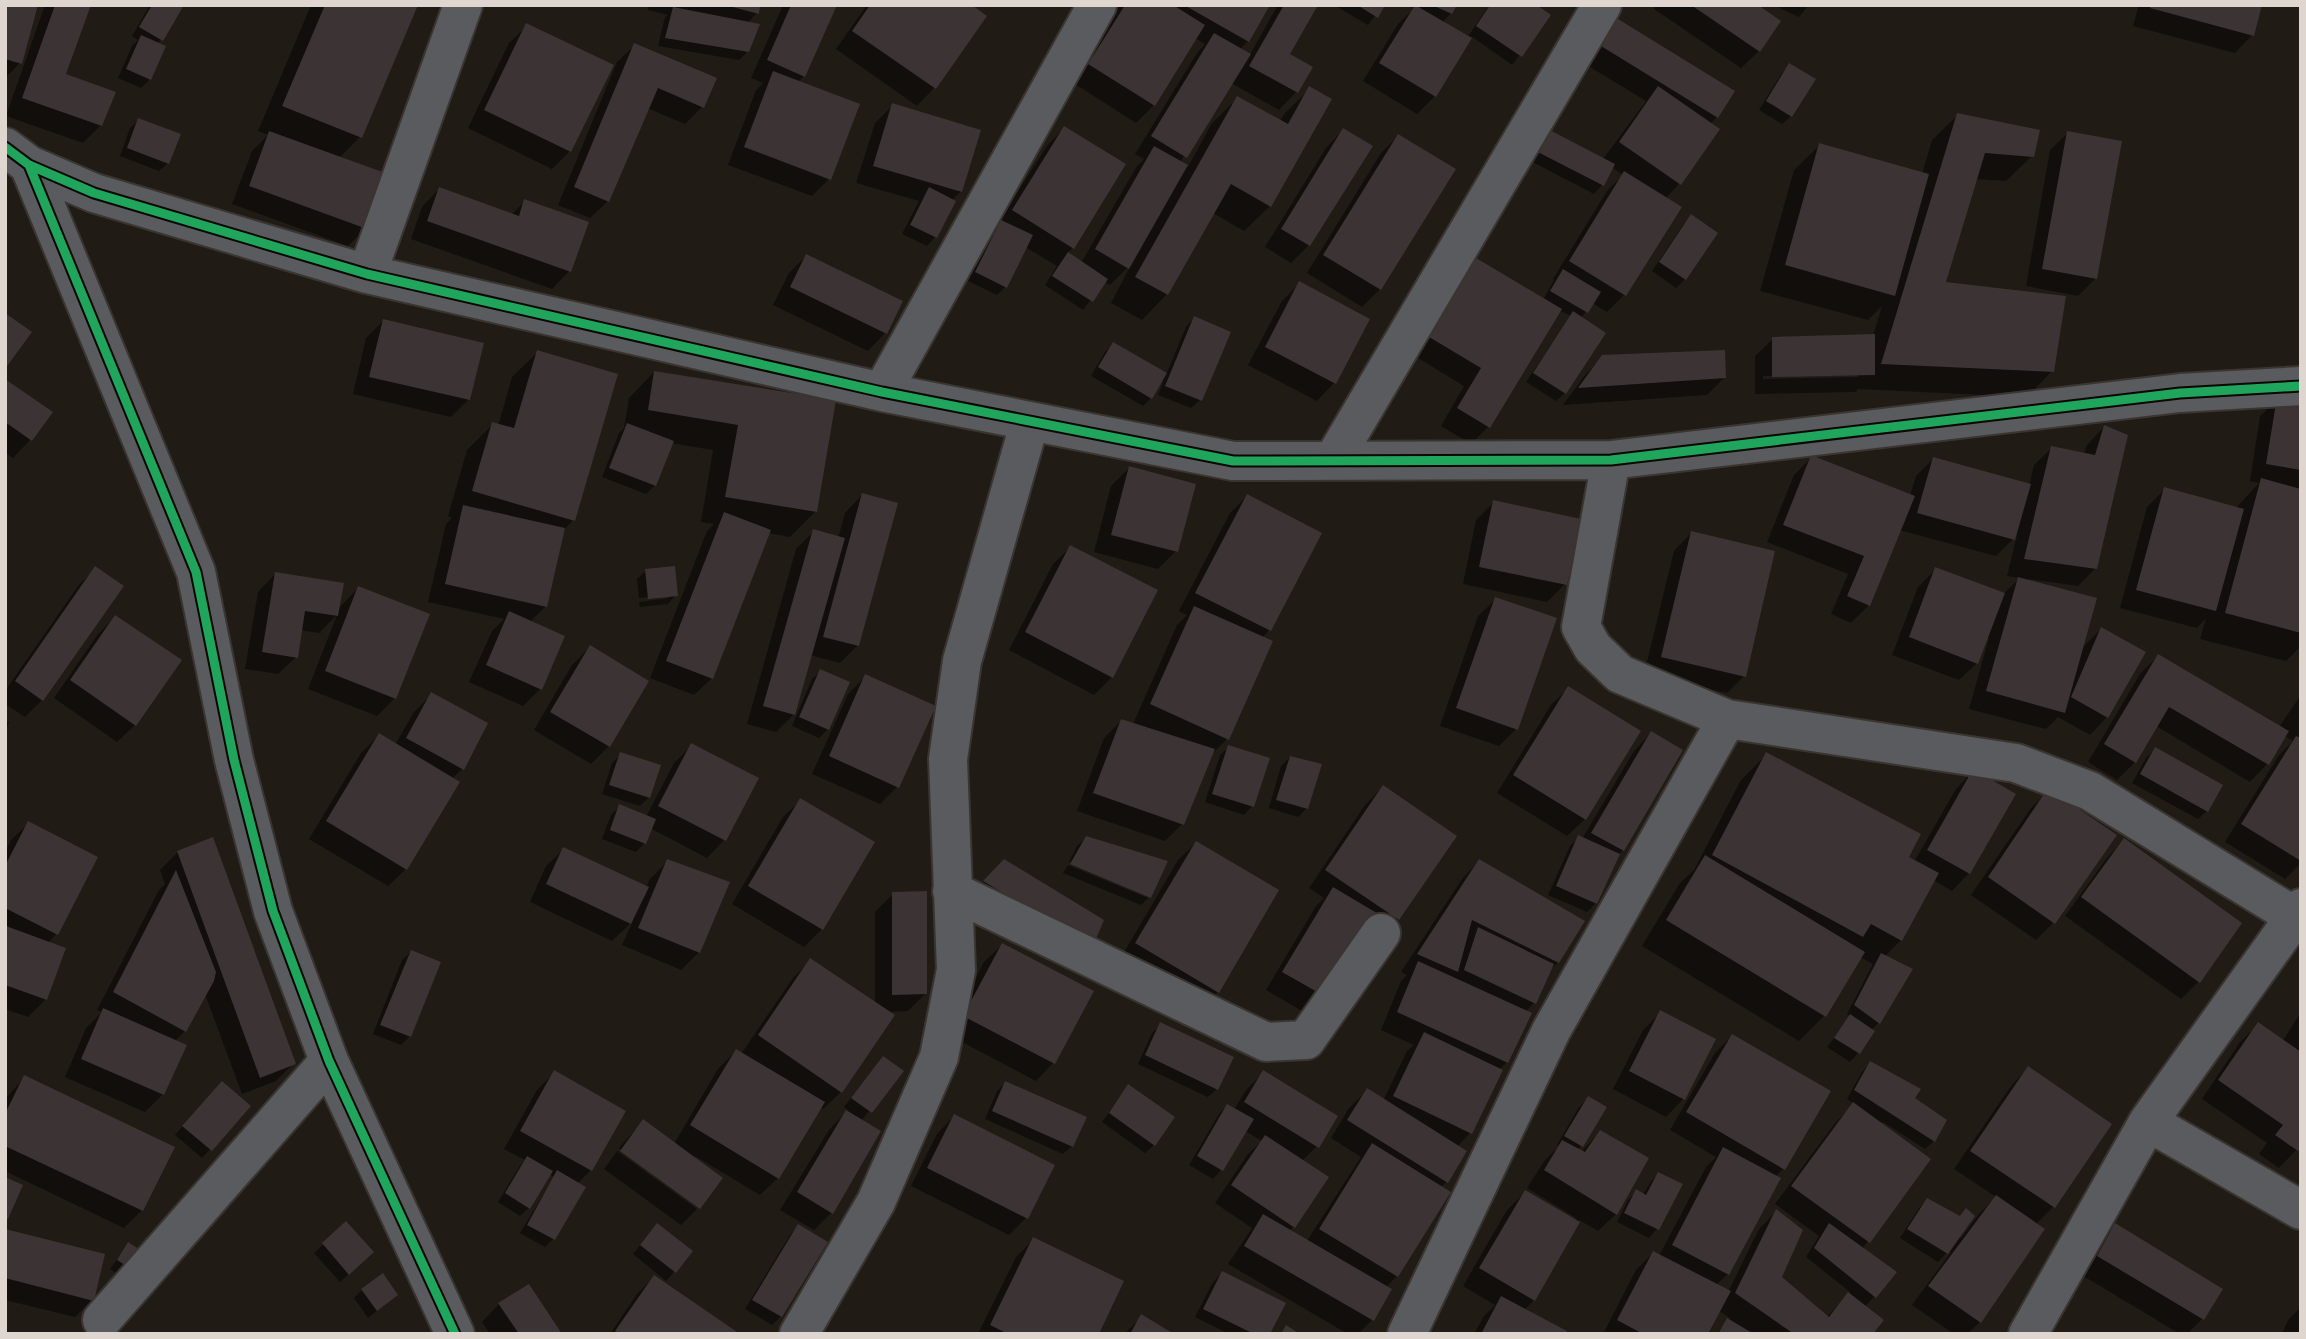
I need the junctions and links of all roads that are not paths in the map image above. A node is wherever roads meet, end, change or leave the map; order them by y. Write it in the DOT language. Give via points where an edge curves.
graph roads {
  1 [pos="463,5"];
  2 [pos="1097,5"];
  3 [pos="1602,5"];
  4 [pos="17,156"];
  5 [pos="366,274"];
  6 [pos="2301,386"];
  7 [pos="882,392"];
  8 [pos="1030,421"];
  9 [pos="1334,459"];
  10 [pos="1611,460"];
  11 [pos="1727,719"];
  12 [pos="952,891"];
  13 [pos="2297,912"];
  14 [pos="1381,933"];
  15 [pos="329,1061"];
  16 [pos="2148,1122"];
  17 [pos="2301,1210"];
  18 [pos="102,1320"];
  19 [pos="455,1334"];
  20 [pos="799,1334"];
  21 [pos="1407,1334"];
  22 [pos="2028,1334"];
  1 -- 5 [label="street"];
  2 -- 7 [label="street"];
  3 -- 9 [label="street"];
  4 -- 5 [label="street" via="94,192"];
  4 -- 15 [label="street" via="196,572 234,760 273,911"];
  5 -- 7 [label="street"];
  6 -- 10 [label="street" via="2180,393"];
  7 -- 8 [label="street"];
  8 -- 9 [label="street" via="1233,461"];
  8 -- 12 [label="street" via="962,661 948,760"];
  9 -- 10 [label="street"];
  10 -- 11 [label="street" via="1581,627 1593,648 1620,674"];
  11 -- 13 [label="street" via="2017,763 2090,792"];
  11 -- 21 [label="street" via="1551,1031"];
  12 -- 14 [label="street" via="1266,1042 1306,1040"];
  12 -- 20 [label="street" via="956,970 939,1056 876,1202"];
  13 -- 16 [label="street"];
  15 -- 18 [label="street"];
  15 -- 19 [label="street"];
  16 -- 17 [label="street"];
  16 -- 22 [label="street"];
}
